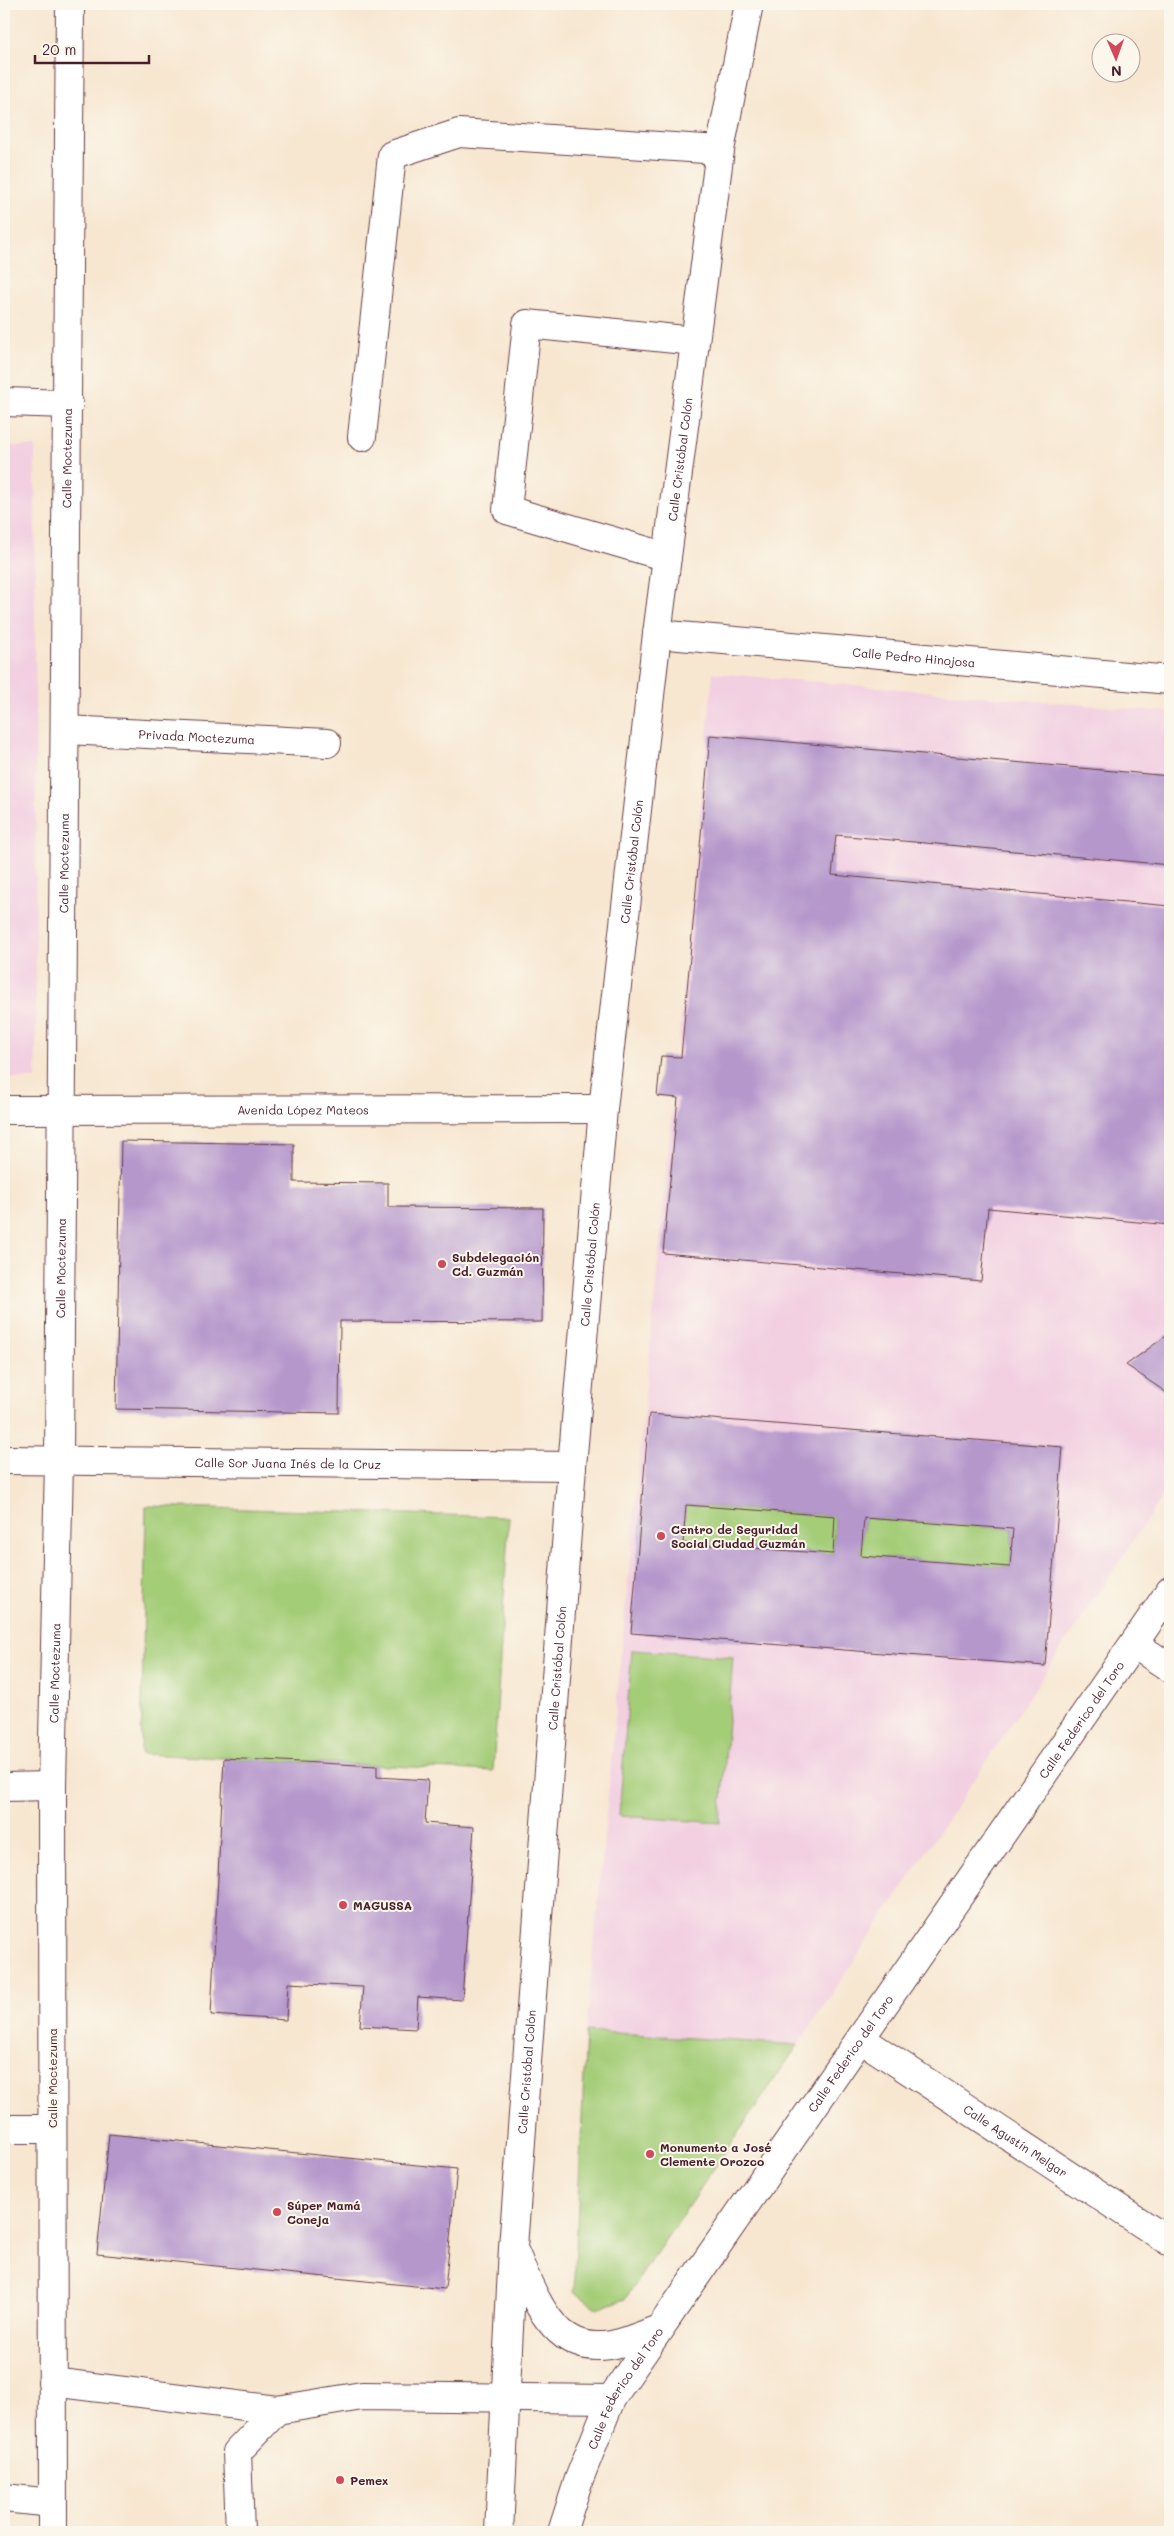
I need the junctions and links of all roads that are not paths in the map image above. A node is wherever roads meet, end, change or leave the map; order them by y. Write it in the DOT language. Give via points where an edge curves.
graph roads {
  1 [pos="70,4"];
  2 [pos="749,4"];
  3 [pos="720,150"];
  4 [pos="695,341"];
  5 [pos="4,402"];
  6 [pos="68,404"];
  7 [pos="362,437"];
  8 [pos="667,557"];
  9 [pos="657,634"];
  10 [pos="1170,680"];
  11 [pos="66,730"];
  12 [pos="327,743"];
  13 [pos="4,1110"];
  14 [pos="62,1110"];
  15 [pos="603,1110"];
  16 [pos="4,1460"];
  17 [pos="59,1461"];
  18 [pos="572,1466"];
  19 [pos="1170,1591"];
  20 [pos="1134,1644"];
  21 [pos="1170,1668"];
  22 [pos="52,1786"];
  23 [pos="4,1787"];
  24 [pos="861,2039"];
  25 [pos="52,2129"];
  26 [pos="4,2130"];
  27 [pos="1170,2242"];
  28 [pos="513,2247"];
  29 [pos="659,2329"];
  30 [pos="52,2382"];
  31 [pos="506,2398"];
  32 [pos="611,2399"];
  33 [pos="277,2410"];
  34 [pos="4,2498"];
  35 [pos="52,2503"];
  36 [pos="53,2532"];
  37 [pos="240,2532"];
  38 [pos="499,2532"];
  39 [pos="562,2532"];
  1 -- 6 [label="street, Calle Moctezuma"];
  2 -- 3 [label="street, Calle Cristóbal Colón"];
  3 -- 4 [label="street, Calle Cristóbal Colón"];
  3 -- 7 [label="street" via="459,133 392,155"];
  4 -- 8 [label="street, Calle Cristóbal Colón"];
  4 -- 8 [label="street" via="527,324 507,510"];
  5 -- 6 [label="street"];
  6 -- 11 [label="street, Calle Moctezuma"];
  8 -- 9 [label="street, Calle Cristóbal Colón"];
  9 -- 10 [label="street, Calle Pedro Hinojosa"];
  9 -- 15 [label="street, Calle Cristóbal Colón"];
  11 -- 12 [label="street, Privada Moctezuma"];
  11 -- 14 [label="street, Calle Moctezuma"];
  13 -- 14 [label="street, Avenida López Mateos"];
  14 -- 15 [label="street, Avenida López Mateos"];
  14 -- 17 [label="street, Calle Moctezuma"];
  15 -- 18 [label="street, Calle Cristóbal Colón"];
  16 -- 17 [label="street, Calle Sor Juana Inés de la Cruz"];
  17 -- 18 [label="street, Calle Sor Juana Inés de la Cruz"];
  17 -- 22 [label="street, Calle Moctezuma"];
  18 -- 28 [label="street, Calle Cristóbal Colón"];
  19 -- 20 [label="street, Calle Federico del Toro"];
  20 -- 21 [label="street"];
  20 -- 24 [label="street, Calle Federico del Toro"];
  22 -- 23 [label="street"];
  22 -- 25 [label="street, Calle Moctezuma"];
  24 -- 27 [label="street, Calle Agustín Melgar"];
  24 -- 29 [label="street, Calle Federico del Toro"];
  25 -- 26 [label="street"];
  25 -- 30 [label="street, Calle Moctezuma"];
  28 -- 29 [label="street" via="541,2312 567,2338 595,2346 625,2341"];
  28 -- 31 [label="street, Calle Cristóbal Colón"];
  29 -- 32 [label="street, Calle Federico del Toro"];
  30 -- 33 [label="street"];
  30 -- 35 [label="street, Calle Moctezuma"];
  31 -- 32 [label="street"];
  31 -- 33 [label="street" via="362,2396"];
  31 -- 38 [label="street, Calle Cristóbal Colón"];
  32 -- 39 [label="street, Calle Federico del Toro"];
  33 -- 37 [label="street" via="237,2452"];
  34 -- 35 [label="street"];
  35 -- 36 [label="street, Calle Moctezuma"];
}
